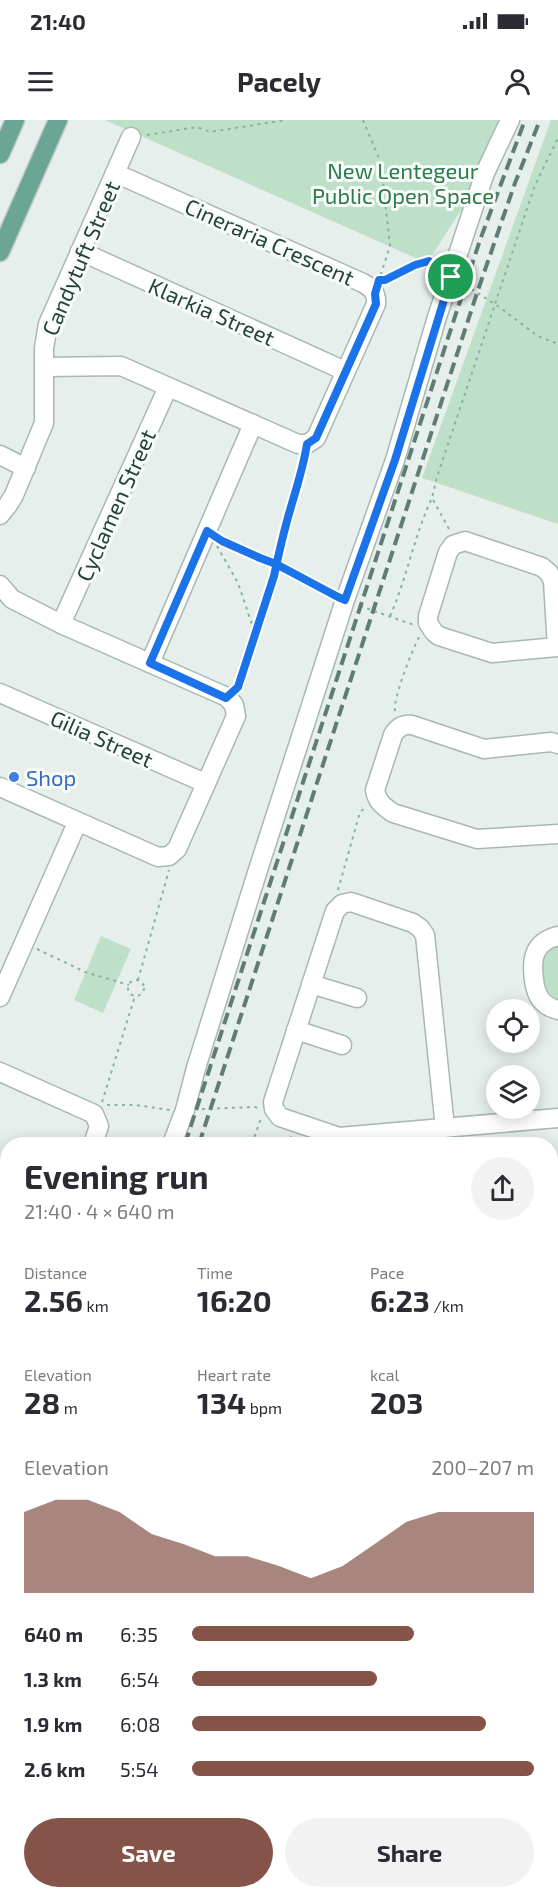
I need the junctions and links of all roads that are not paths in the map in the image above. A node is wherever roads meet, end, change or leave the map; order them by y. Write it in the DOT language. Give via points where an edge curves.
graph roads {
  1 [pos="15,120"];
  2 [pos="58,120"];
  3 [pos="510,120"];
  4 [pos="131,137"];
  5 [pos="0,154"];
  6 [pos="115,173"];
  7 [pos="80,251"];
  8 [pos="0,252"];
  9 [pos="45,367"];
  10 [pos="345,371"];
  11 [pos="168,387"];
  12 [pos="253,424"];
  13 [pos="0,455"];
  14 [pos="26,468"];
  15 [pos="0,515"];
  16 [pos="0,585"];
  17 [pos="61,624"];
  18 [pos="557,646"];
  19 [pos="150,663"];
  20 [pos="0,693"];
  21 [pos="558,744"];
  22 [pos="205,783"];
  23 [pos="0,787"];
  24 [pos="77,823"];
  25 [pos="558,834"];
  26 [pos="558,936"];
  27 [pos="311,984"];
  28 [pos="0,997"];
  29 [pos="357,998"];
  30 [pos="558,1011"];
  31 [pos="296,1030"];
  32 [pos="342,1045"];
  33 [pos="0,1072"];
  34 [pos="558,1118"];
  35 [pos="445,1128"];
  36 [pos="95,1137"];
  37 [pos="175,1137"];
  1 -- 5 [label="main road"];
  2 -- 8 [label="main road"];
  3 -- 37 [label="street" via="485,172"];
  4 -- 6 [label="street, Candytuft Street"];
  6 -- 7 [label="street, Candytuft Street"];
  6 -- 10 [label="street, Cineraria Crescent" via="371,287 376,304"];
  7 -- 9 [label="street, Candytuft Street" via="48,324"];
  7 -- 10 [label="street, Klarkia Street"];
  9 -- 11 [label="street" via="121,366"];
  9 -- 14 [label="street, Candytuft Street" via="44,423"];
  10 -- 12 [label="street, Cineraria Crescent" via="316,438 307,444 298,444"];
  11 -- 12 [label="street"];
  11 -- 17 [label="street, Cyclamen Street"];
  12 -- 19 [label="street"];
  13 -- 14 [label="street"];
  14 -- 15 [label="street, Candytuft Street"];
  16 -- 17 [label="street" via="12,599"];
  17 -- 19 [label="street"];
  18 -- 18 [label="street" via="553,581 549,573 542,567 469,542 453,545 427,629 492,653"];
  19 -- 22 [label="street" via="234,705 236,716"];
  20 -- 22 [label="street, Gilia Street"];
  21 -- 25 [label="street" via="484,749 412,726 400,727 393,735 375,790 382,806 393,813 469,838"];
  22 -- 24 [label="street" via="177,849 169,856 158,857"];
  23 -- 24 [label="street"];
  24 -- 28 [label="street"];
  26 -- 30 [label="street" via="539,947 532,965 538,996"];
  27 -- 29 [label="street"];
  27 -- 31 [label="street"];
  27 -- 35 [label="street" via="335,911 342,904 351,902 420,928 425,935"];
  31 -- 32 [label="street"];
  31 -- 35 [label="street" via="273,1102 280,1117 339,1137"];
  33 -- 36 [label="street" via="94,1114 99,1126"];
  34 -- 35 [label="street"];
}
